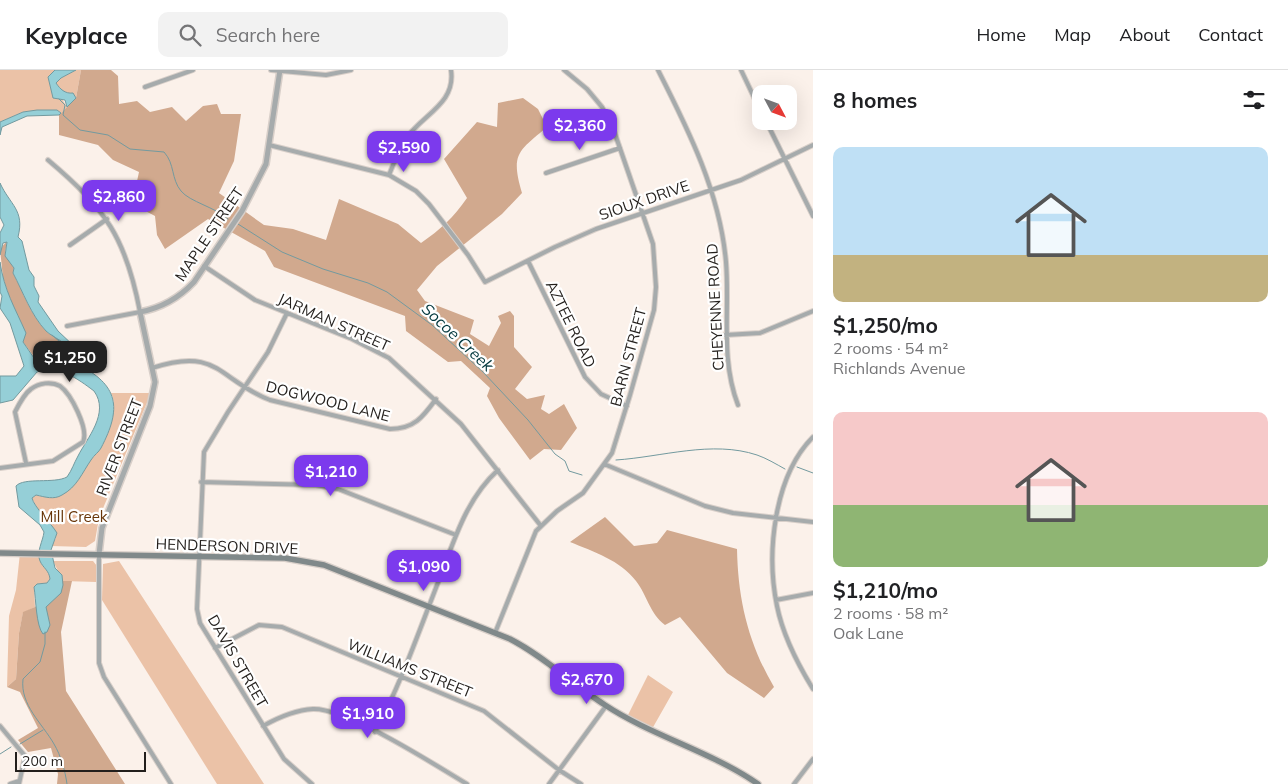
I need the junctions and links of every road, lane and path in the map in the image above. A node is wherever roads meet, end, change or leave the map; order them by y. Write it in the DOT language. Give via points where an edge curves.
graph roads {
  1 [pos="193,70"];
  2 [pos="271,70"];
  3 [pos="280,70"];
  4 [pos="351,70"];
  5 [pos="451,70"];
  6 [pos="564,70"];
  7 [pos="658,70"];
  8 [pos="741,70"];
  9 [pos="145,88"];
  10 [pos="752,93"];
  11 [pos="770,130"];
  12 [pos="813,144"];
  13 [pos="269,146"];
  14 [pos="620,148"];
  15 [pos="784,159"];
  16 [pos="48,160"];
  17 [pos="546,173"];
  18 [pos="389,175"];
  19 [pos="710,190"];
  20 [pos="642,213"];
  21 [pos="813,216"];
  22 [pos="107,219"];
  23 [pos="70,245"];
  24 [pos="528,260"];
  25 [pos="204,266"];
  26 [pos="813,311"];
  27 [pos="140,312"];
  28 [pos="287,313"];
  29 [pos="67,326"];
  30 [pos="725,335"];
  31 [pos="152,368"];
  32 [pos="245,386"];
  33 [pos="436,399"];
  34 [pos="738,405"];
  35 [pos="627,406"];
  36 [pos="813,436"];
  37 [pos="26,463"];
  38 [pos="604,464"];
  39 [pos="0,468"];
  40 [pos="498,470"];
  41 [pos="201,482"];
  42 [pos="777,518"];
  43 [pos="813,522"];
  44 [pos="541,526"];
  45 [pos="456,535"];
  46 [pos="0,553"];
  47 [pos="99,554"];
  48 [pos="198,557"];
  49 [pos="813,593"];
  50 [pos="776,600"];
  51 [pos="428,606"];
  52 [pos="495,633"];
  53 [pos="215,648"];
  54 [pos="402,676"];
  55 [pos="812,684"];
  56 [pos="813,689"];
  57 [pos="606,706"];
  58 [pos="0,726"];
  59 [pos="263,726"];
  60 [pos="375,732"];
  61 [pos="813,760"];
  62 [pos="559,770"];
  63 [pos="19,783"];
  64 [pos="10,784"];
  65 [pos="171,784"];
  66 [pos="312,784"];
  67 [pos="467,784"];
  68 [pos="549,784"];
  69 [pos="581,784"];
  70 [pos="758,784"];
  71 [pos="794,784"];
  1 -- 9 [label="street"];
  2 -- 3 [label="street"];
  3 -- 4 [label="street" via="326,75"];
  3 -- 13 [label="street, MAPLE STREET"];
  5 -- 18 [label="street" via="452,76 442,104 409,135"];
  6 -- 14 [label="street, BARN STREET" via="602,107"];
  7 -- 19 [label="street, CHEYENNE ROAD" via="685,123"];
  8 -- 10 [label="street"];
  11 -- 15 [label="street"];
  12 -- 15 [label="street, SIOUX DRIVE"];
  13 -- 18 [label="street"];
  13 -- 25 [label="street, MAPLE STREET" via="266,164 255,190"];
  14 -- 17 [label="street"];
  14 -- 20 [label="street, BARN STREET"];
  15 -- 19 [label="street, SIOUX DRIVE" via="741,180"];
  15 -- 21 [label="street"];
  16 -- 22 [label="street, RIVER STREET" via="74,182"];
  18 -- 24 [label="street, SIOUX DRIVE" via="416,191 429,204 485,282"];
  19 -- 20 [label="street, SIOUX DRIVE"];
  19 -- 30 [label="street, CHEYENNE ROAD" via="723,234"];
  20 -- 24 [label="street, SIOUX DRIVE" via="596,229"];
  20 -- 35 [label="street, BARN STREET" via="653,244 656,287 654,310"];
  22 -- 23 [label="street"];
  22 -- 27 [label="street, RIVER STREET" via="120,241 133,275"];
  24 -- 35 [label="street, AZTEE ROAD" via="585,377 600,394"];
  25 -- 27 [label="street, MAPLE STREET" via="183,293 153,310"];
  25 -- 28 [label="street, JARMAN STREET" via="254,300"];
  26 -- 30 [label="street" via="760,333"];
  27 -- 29 [label="street, MAPLE STREET"];
  27 -- 31 [label="street, RIVER STREET"];
  28 -- 32 [label="street, DAVIS STREET" via="268,352"];
  28 -- 33 [label="street, JARMAN STREET" via="376,350"];
  30 -- 34 [label="street, CHEYENNE ROAD" via="732,388"];
  31 -- 32 [label="street, DOGWOOD LANE" via="188,361 204,363 215,366"];
  31 -- 47 [label="street, RIVER STREET" via="155,382 150,406 102,528"];
  32 -- 33 [label="street, DOGWOOD LANE" via="270,400 390,429 414,424"];
  32 -- 41 [label="street, DAVIS STREET" via="206,447"];
  33 -- 40 [label="street, JARMAN STREET" via="462,424"];
  35 -- 38 [label="street, BARN STREET" via="612,453"];
  36 -- 42 [label="street" via="793,462 782,490"];
  37 -- 37 [label="street" via="53,461 85,438 84,424 74,407 62,387 52,383 29,390 15,412"];
  37 -- 39 [label="street"];
  38 -- 42 [label="street" via="705,506"];
  38 -- 44 [label="street, BARN STREET" via="583,493"];
  40 -- 44 [label="street, JARMAN STREET"];
  40 -- 45 [label="street" via="481,485"];
  41 -- 45 [label="street" via="316,485 338,489"];
  41 -- 48 [label="street, DAVIS STREET"];
  42 -- 43 [label="street"];
  42 -- 50 [label="street" via="773,577"];
  44 -- 52 [label="street, BARN STREET" via="536,531"];
  45 -- 51 [label="street"];
  46 -- 47 [label="main road, HENDERSON DRIVE"];
  47 -- 48 [label="main road, HENDERSON DRIVE"];
  47 -- 65 [label="street, RIVER STREET" via="99,664"];
  48 -- 51 [label="main road, HENDERSON DRIVE" via="290,559 324,565"];
  48 -- 53 [label="street, DAVIS STREET" via="197,609 200,623"];
  49 -- 50 [label="street"];
  50 -- 55 [label="street" via="794,658"];
  51 -- 52 [label="main road, HENDERSON DRIVE"];
  51 -- 54 [label="street"];
  52 -- 57 [label="main road, HENDERSON DRIVE" via="533,652"];
  53 -- 54 [label="street, WILLIAMS STREET" via="260,625 282,627"];
  53 -- 59 [label="street, DAVIS STREET"];
  54 -- 60 [label="street"];
  54 -- 62 [label="street, WILLIAMS STREET" via="484,711"];
  55 -- 56 [label="street"];
  57 -- 62 [label="street"];
  57 -- 70 [label="main road, HENDERSON DRIVE"];
  58 -- 63 [label="street" via="25,756"];
  59 -- 60 [label="street" via="280,717 315,709 340,714"];
  59 -- 66 [label="street, DAVIS STREET" via="284,759"];
  60 -- 67 [label="street"];
  61 -- 71 [label="street"];
  62 -- 68 [label="street"];
  62 -- 69 [label="street, WILLIAMS STREET"];
  63 -- 64 [label="street"];
}
